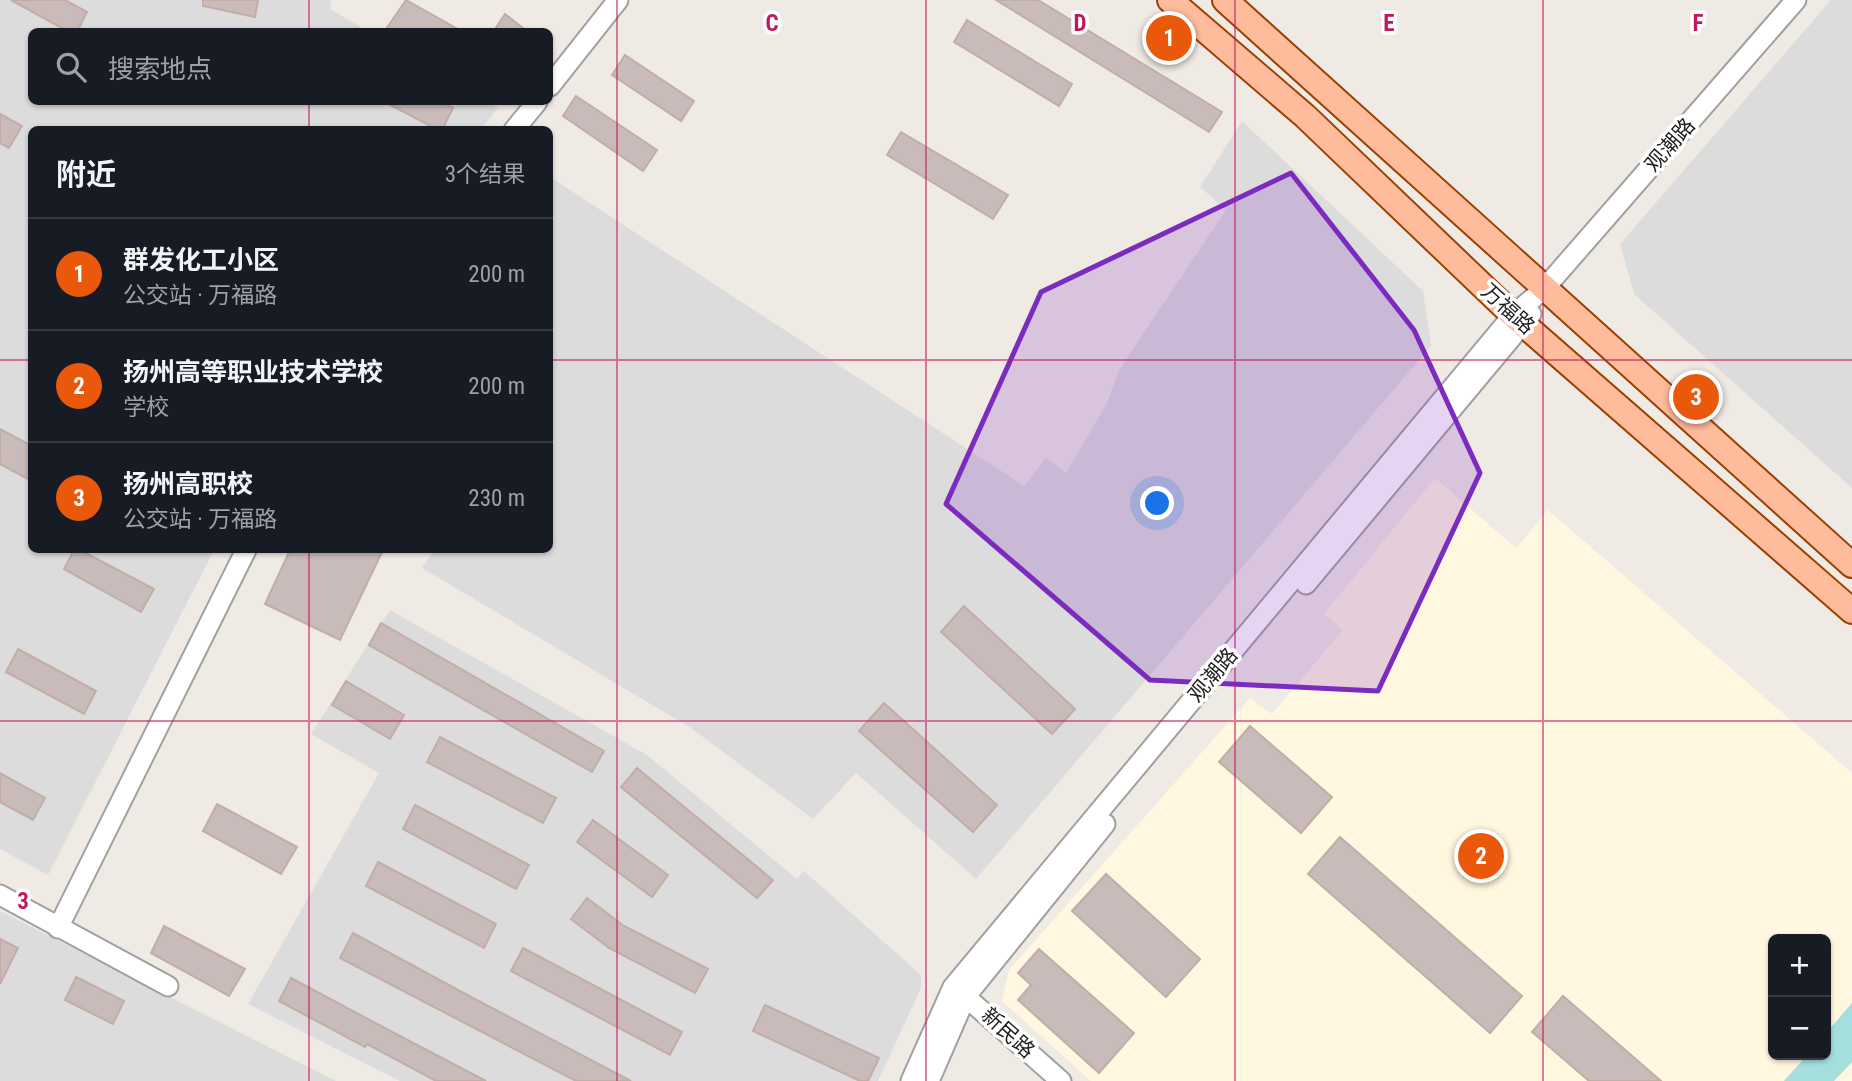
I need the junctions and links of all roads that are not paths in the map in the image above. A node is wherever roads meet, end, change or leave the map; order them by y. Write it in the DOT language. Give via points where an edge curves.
graph roads {
  1 [pos="618,0"];
  2 [pos="1170,0"];
  3 [pos="1225,0"];
  4 [pos="1796,0"];
  5 [pos="553,82"];
  6 [pos="535,105"];
  7 [pos="517,126"];
  8 [pos="1544,289"];
  9 [pos="1519,320"];
  10 [pos="245,553"];
  11 [pos="1852,565"];
  12 [pos="1852,611"];
  13 [pos="0,895"];
  14 [pos="58,928"];
  15 [pos="168,986"];
  16 [pos="960,991"];
  17 [pos="911,1081"];
  18 [pos="929,1081"];
  19 [pos="1061,1081"];
  1 -- 5 [label="street"];
  2 -- 9 [label="main road, 万福路" via="1305,116"];
  3 -- 8 [label="main road, 万福路"];
  4 -- 8 [label="street, 观潮路"];
  6 -- 7 [label="street"];
  8 -- 9 [label="street, 观潮路"];
  8 -- 11 [label="main road, 万福路"];
  9 -- 12 [label="main road, 万福路"];
  9 -- 16 [label="street, 观潮路"];
  10 -- 14 [label="street"];
  13 -- 14 [label="street"];
  14 -- 15 [label="street"];
  16 -- 17 [label="street, 观潮路"];
  16 -- 18 [label="street, 观潮路"];
  16 -- 19 [label="street, 新民路"];
}
